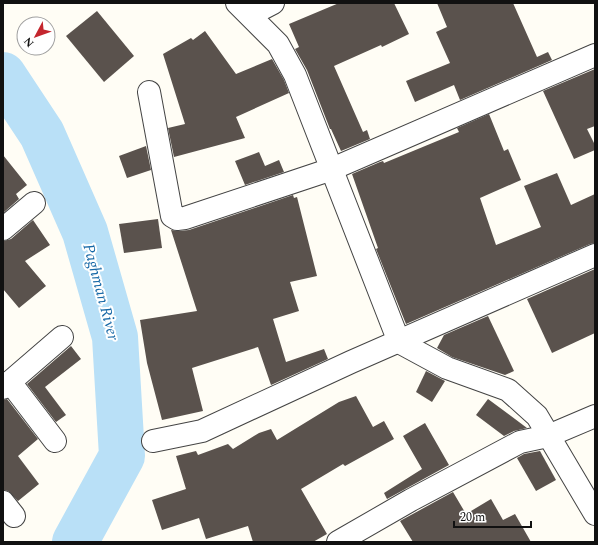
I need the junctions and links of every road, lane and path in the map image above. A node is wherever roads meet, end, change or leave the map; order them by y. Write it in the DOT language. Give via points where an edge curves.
graph roads {
  1 [pos="273,3"];
  2 [pos="244,9"];
  3 [pos="595,55"];
  4 [pos="149,92"];
  5 [pos="332,169"];
  6 [pos="34,203"];
  7 [pos="3,228"];
  8 [pos="595,255"];
  9 [pos="62,337"];
  10 [pos="399,342"];
  11 [pos="6,385"];
  12 [pos="595,416"];
  13 [pos="548,436"];
  14 [pos="55,441"];
  15 [pos="153,441"];
  16 [pos="595,514"];
  17 [pos="338,542"];
  1 -- 2 [label="street"];
  2 -- 5 [label="street" via="278,44 295,75"];
  3 -- 5 [label="street"];
  4 -- 5 [label="street" via="172,216 177,219"];
  5 -- 10 [label="street"];
  6 -- 7 [label="street"];
  8 -- 10 [label="street"];
  9 -- 11 [label="street"];
  10 -- 13 [label="street" via="447,368 508,390 537,416"];
  10 -- 15 [label="street" via="202,431"];
  11 -- 14 [label="street"];
  12 -- 13 [label="street"];
  13 -- 16 [label="street"];
  13 -- 17 [label="street" via="520,442"];
}
